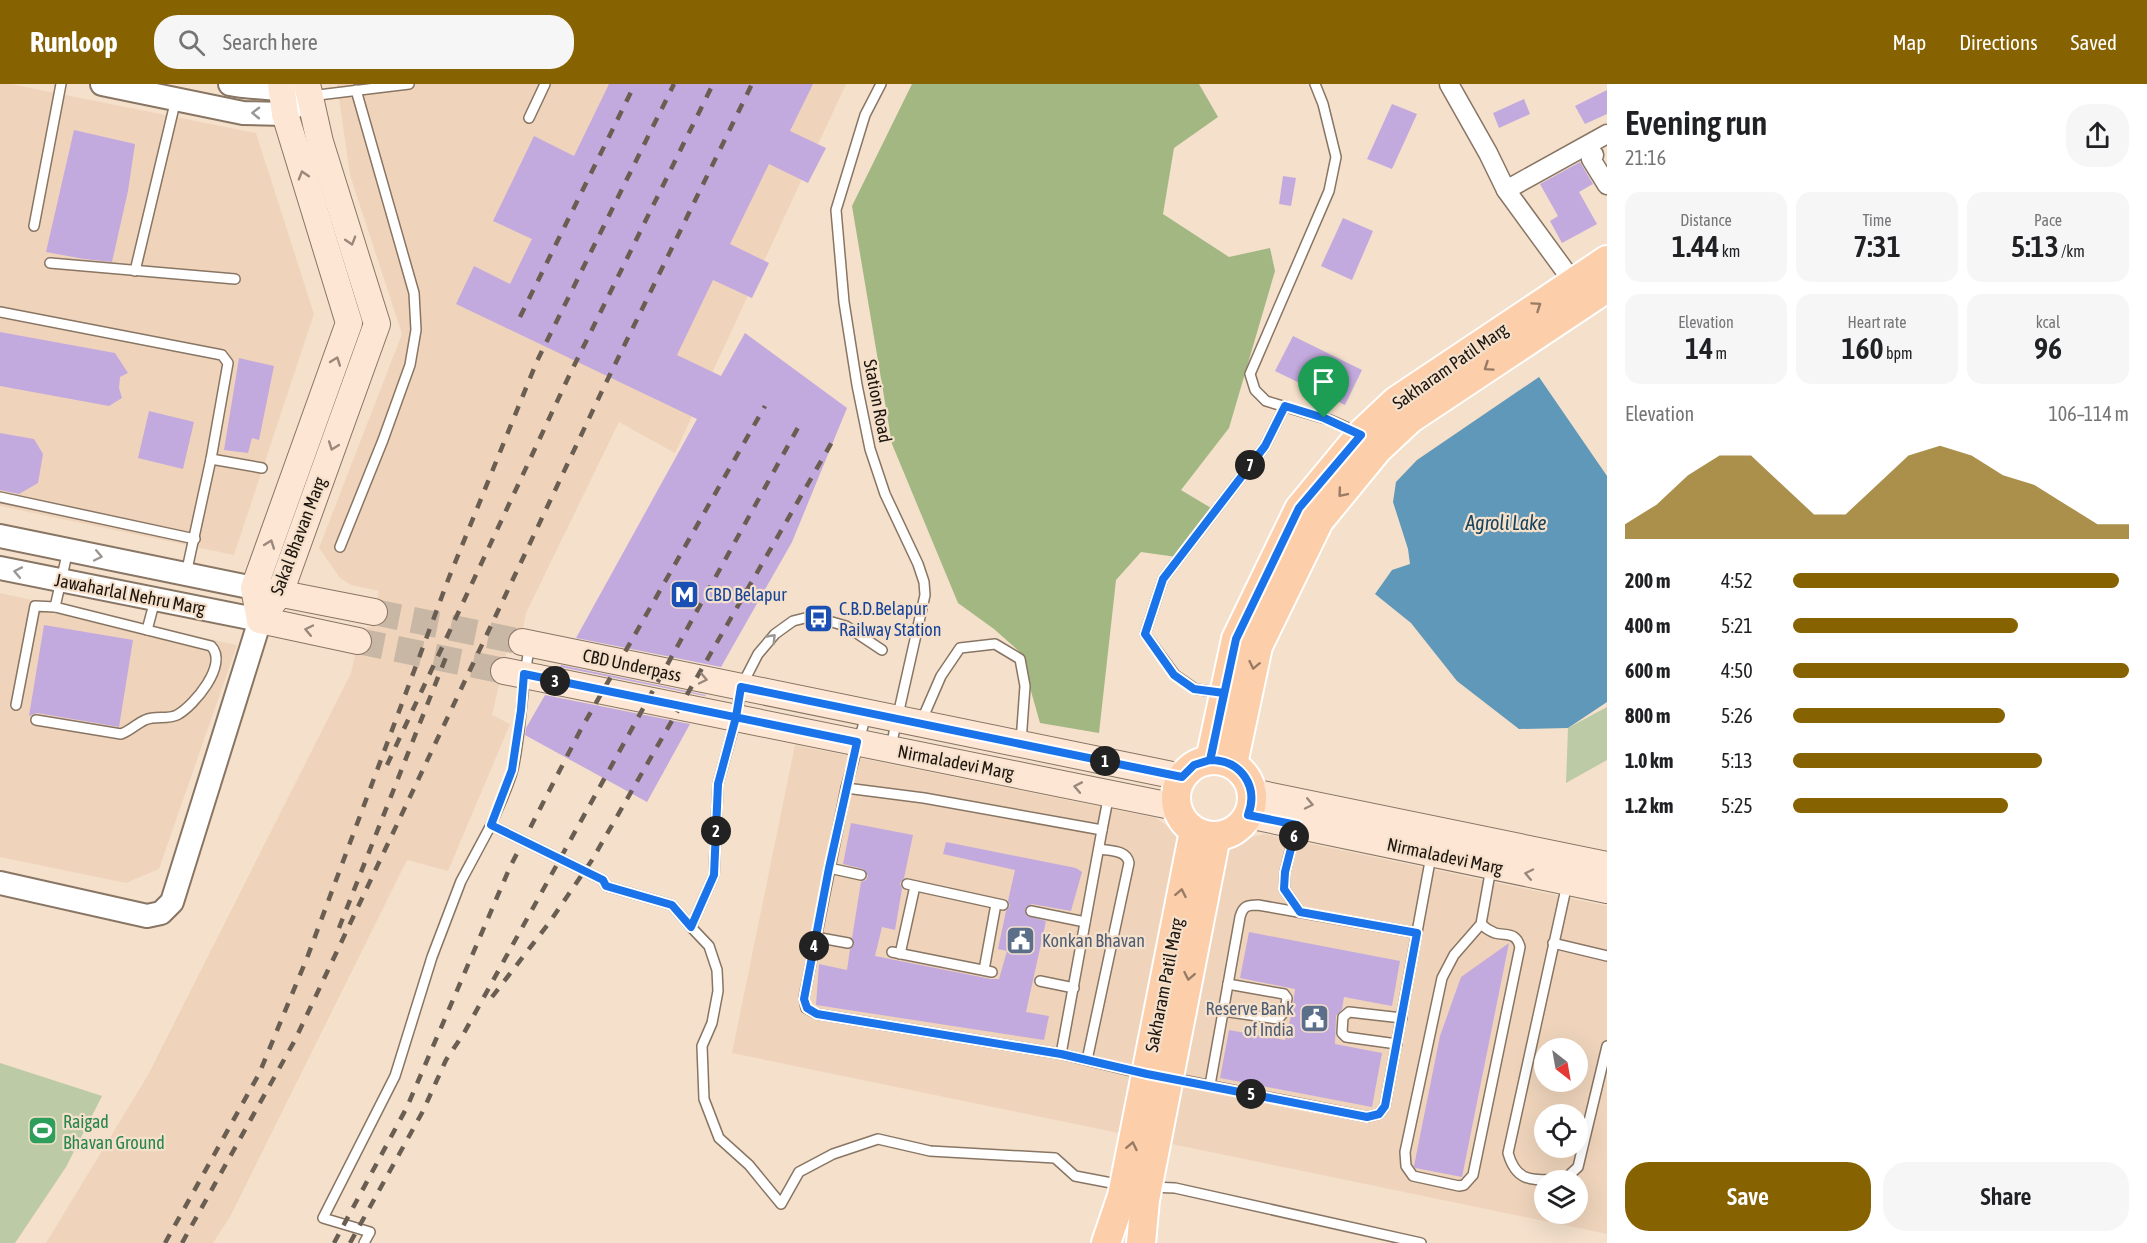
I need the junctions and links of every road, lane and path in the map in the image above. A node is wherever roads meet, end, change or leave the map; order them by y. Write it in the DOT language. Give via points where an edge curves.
graph roads {
  1 [pos="61,84"];
  2 [pos="102,84"];
  3 [pos="230,84"];
  4 [pos="409,84"];
  5 [pos="545,84"];
  6 [pos="880,84"];
  7 [pos="1315,84"];
  8 [pos="1449,84"];
  9 [pos="281,86"];
  10 [pos="308,90"];
  11 [pos="356,90"];
  12 [pos="176,99"];
  13 [pos="285,114"];
  14 [pos="529,118"];
  15 [pos="1607,134"];
  16 [pos="1594,155"];
  17 [pos="1607,185"];
  18 [pos="1506,190"];
  19 [pos="34,226"];
  20 [pos="1607,260"];
  21 [pos="50,263"];
  22 [pos="135,271"];
  23 [pos="235,279"];
  24 [pos="1589,290"];
  25 [pos="0,312"];
  26 [pos="1285,406"];
  27 [pos="1361,435"];
  28 [pos="211,459"];
  29 [pos="261,468"];
  30 [pos="0,497"];
  31 [pos="0,536"];
  32 [pos="195,539"];
  33 [pos="340,547"];
  34 [pos="68,550"];
  35 [pos="0,568"];
  36 [pos="186,574"];
  37 [pos="62,580"];
  38 [pos="254,588"];
  39 [pos="279,593"];
  40 [pos="155,600"];
  41 [pos="55,607"];
  42 [pos="374,612"];
  43 [pos="260,620"];
  44 [pos="147,630"];
  45 [pos="358,640"];
  46 [pos="526,643"];
  47 [pos="882,650"];
  48 [pos="514,673"];
  49 [pos="741,687"];
  50 [pos="1224,693"];
  51 [pos="16,705"];
  52 [pos="867,712"];
  53 [pos="736,717"];
  54 [pos="36,720"];
  55 [pos="909,721"];
  56 [pos="857,742"];
  57 [pos="1021,744"];
  58 [pos="891,749"];
  59 [pos="1222,762"];
  60 [pos="1182,777"];
  61 [pos="846,788"];
  62 [pos="1109,793"];
  63 [pos="1250,804"];
  64 [pos="1176,807"];
  65 [pos="491,825"];
  66 [pos="1297,825"];
  67 [pos="1102,830"];
  68 [pos="1205,833"];
  69 [pos="1434,842"];
  70 [pos="1099,849"];
  71 [pos="1607,865"];
  72 [pos="1491,866"];
  73 [pos="829,868"];
  74 [pos="861,875"];
  75 [pos="1567,882"];
  76 [pos="0,883"];
  77 [pos="1607,890"];
  78 [pos="1031,911"];
  79 [pos="1300,912"];
  80 [pos="1085,922"];
  81 [pos="1481,924"];
  82 [pos="691,927"];
  83 [pos="1417,933"];
  84 [pos="815,937"];
  85 [pos="848,943"];
  86 [pos="1553,943"];
  87 [pos="1607,956"];
  88 [pos="988,971"];
  89 [pos="1040,981"];
  90 [pos="1228,984"];
  91 [pos="1074,988"];
  92 [pos="1223,1011"];
  93 [pos="1402,1018"];
  94 [pos="1397,1044"];
  95 [pos="1607,1046"];
  96 [pos="1061,1054"];
  97 [pos="1087,1060"];
  98 [pos="1158,1076"];
  99 [pos="1210,1085"];
  100 [pos="1575,1170"];
  101 [pos="1534,1178"];
  102 [pos="1136,1186"];
  103 [pos="364,1243"];
  104 [pos="1106,1243"];
  105 [pos="1141,1243"];
  106 [pos="1421,1243"];
  1 -- 19 [label="lane"];
  2 -- 12 [label="street"];
  3 -- 9 [label="street" via="249,88"];
  4 -- 11 [label="lane"];
  5 -- 14 [label="lane"];
  6 -- 55 [label="lane, Station Road" via="865,115 836,210 844,302 870,449 885,494 924,582"];
  7 -- 26 [label="lane" via="1335,156 1329,190 1250,374 1259,396"];
  8 -- 18 [label="street"];
  9 -- 10 [label="street"];
  9 -- 13 [label="main road, Sakal Bhavan Marg"];
  10 -- 11 [label="lane"];
  10 -- 13 [label="street"];
  10 -- 39 [label="main road, Sakal Bhavan Marg, one-way" via="320,142 377,324"];
  11 -- 33 [label="lane" via="414,293 416,330 410,365"];
  13 -- 12 [label="street, one-way" via="243,113"];
  12 -- 22 [label="lane"];
  38 -- 13 [label="main road, Sakal Bhavan Marg, one-way" via="349,323"];
  15 -- 18 [label="street"];
  16 -- 17 [label="street" via="1591,159"];
  18 -- 24 [label="street"];
  20 -- 24 [label="main road, Sakharam Patil Marg"];
  21 -- 22 [label="lane"];
  22 -- 23 [label="lane"];
  27 -- 24 [label="main road, Sakharam Patil Marg, one-way" via="1396,400"];
  24 -- 59 [label="main road, Sakharam Patil Marg, one-way" via="1410,419 1378,449 1319,521 1258,646"];
  25 -- 28 [label="lane" via="222,355 228,363"];
  26 -- 27 [label="lane"];
  26 -- 50 [label="lane" via="1265,446 1163,579 1145,634 1174,675 1194,689"];
  27 -- 50 [label="main road, Sakharam Patil Marg" via="1299,508 1236,639"];
  28 -- 29 [label="lane"];
  28 -- 32 [label="lane"];
  30 -- 32 [label="lane"];
  31 -- 34 [label="street, Jawaharlal Nehru Marg"];
  32 -- 36 [label="lane"];
  34 -- 36 [label="street, Jawaharlal Nehru Marg, one-way"];
  34 -- 37 [label="lane"];
  37 -- 35 [label="street, Jawaharlal Nehru Marg, one-way"];
  36 -- 38 [label="street, Jawaharlal Nehru Marg"];
  37 -- 40 [label="street, Jawaharlal Nehru Marg"];
  37 -- 41 [label="lane"];
  38 -- 39 [label="main road"];
  38 -- 43 [label="main road, Sakal Bhavan Marg"];
  39 -- 42 [label="main road"];
  39 -- 43 [label="main road, Sakal Bhavan Marg"];
  40 -- 43 [label="street, Jawaharlal Nehru Marg"];
  40 -- 44 [label="lane"];
  41 -- 44 [label="lane"];
  41 -- 51 [label="lane" via="35,606"];
  45 -- 43 [label="main road, one-way"];
  43 -- 76 [label="street" via="172,902 161,913 147,916"];
  44 -- 54 [label="lane" via="215,650 217,660 208,684 177,715 146,719 121,735"];
  46 -- 48 [label="lane"];
  46 -- 49 [label="main road, CBD Underpass, one-way"];
  49 -- 47 [label="lane, one-way" via="758,654 793,621 818,618 846,626"];
  48 -- 53 [label="main road, CBD Underpass"];
  48 -- 65 [label="lane" via="521,710 512,770"];
  49 -- 52 [label="main road, Nirmaladevi Marg"];
  49 -- 53 [label="lane"];
  50 -- 59 [label="main road, Sakharam Patil Marg"];
  52 -- 55 [label="main road, Nirmaladevi Marg"];
  52 -- 56 [label="lane"];
  53 -- 56 [label="main road, Nirmaladevi Marg"];
  53 -- 82 [label="lane" via="718,784 714,875"];
  55 -- 57 [label="main road, Nirmaladevi Marg"];
  55 -- 57 [label="lane" via="960,648 995,644 1020,659 1025,686"];
  55 -- 58 [label="lane"];
  56 -- 58 [label="main road, Nirmaladevi Marg"];
  56 -- 61 [label="lane"];
  57 -- 60 [label="main road, Nirmaladevi Marg"];
  62 -- 58 [label="main road, Nirmaladevi Marg, one-way"];
  59 -- 60 [label="main road" via="1194,765"];
  59 -- 63 [label="main road" via="1242,772 1248,781"];
  60 -- 64 [label="main road"];
  61 -- 67 [label="lane"];
  61 -- 73 [label="lane"];
  62 -- 64 [label="main road, Nirmaladevi Marg"];
  62 -- 67 [label="lane"];
  63 -- 66 [label="main road, Nirmaladevi Marg"];
  63 -- 68 [label="main road" via="1235,830"];
  63 -- 69 [label="main road, Nirmaladevi Marg, one-way"];
  64 -- 68 [label="main road" via="1186,825"];
  65 -- 82 [label="lane" via="603,880 606,886 672,905"];
  65 -- 103 [label="lane" via="461,881 432,957 395,1076 323,1218 370,1232"];
  66 -- 69 [label="main road, Nirmaladevi Marg"];
  66 -- 79 [label="lane" via="1284,889"];
  67 -- 70 [label="lane"];
  68 -- 98 [label="main road, Sakharam Patil Marg"];
  69 -- 71 [label="main road, Nirmaladevi Marg"];
  69 -- 72 [label="main road, Nirmaladevi Marg"];
  69 -- 83 [label="lane"];
  70 -- 80 [label="lane"];
  70 -- 97 [label="lane" via="1124,853 1129,863"];
  75 -- 72 [label="main road, Nirmaladevi Marg, one-way"];
  72 -- 81 [label="lane"];
  73 -- 74 [label="lane"];
  73 -- 84 [label="lane"];
  75 -- 77 [label="main road, Nirmaladevi Marg"];
  75 -- 86 [label="lane"];
  78 -- 80 [label="lane"];
  79 -- 83 [label="lane"];
  79 -- 90 [label="lane" via="1258,905 1242,909"];
  80 -- 91 [label="lane"];
  81 -- 81 [label="lane" via="1454,955 1442,978 1405,1158 1413,1176 1459,1186 1473,1175 1520,947 1513,935 1494,933"];
  82 -- 102 [label="lane" via="709,946 717,970 712,1023 702,1046 704,1098 719,1138 749,1165 781,1204 799,1172 833,1154 878,1139 930,1151 1055,1158 1075,1176"];
  83 -- 93 [label="lane"];
  84 -- 85 [label="lane"];
  84 -- 96 [label="lane" via="804,999 807,1008 817,1014"];
  86 -- 87 [label="lane"];
  86 -- 101 [label="lane" via="1508,1153 1515,1171"];
  88 -- 88 [label="lane" via="999,904 911,885 896,953"];
  89 -- 91 [label="lane"];
  90 -- 92 [label="lane"];
  90 -- 92 [label="lane" via="1284,994 1285,1011 1278,1019"];
  91 -- 96 [label="lane"];
  92 -- 99 [label="lane"];
  93 -- 94 [label="lane"];
  93 -- 94 [label="lane" via="1349,1012 1343,1017 1342,1033 1346,1037"];
  94 -- 99 [label="lane" via="1385,1106 1379,1114 1367,1117"];
  95 -- 100 [label="lane"];
  96 -- 97 [label="lane"];
  97 -- 98 [label="lane"];
  98 -- 99 [label="lane"];
  98 -- 102 [label="main road, Sakharam Patil Marg"];
  102 -- 104 [label="main road, Sakharam Patil Marg"];
  102 -- 105 [label="main road, Sakharam Patil Marg"];
  102 -- 106 [label="lane" via="1175,1188"];
}
